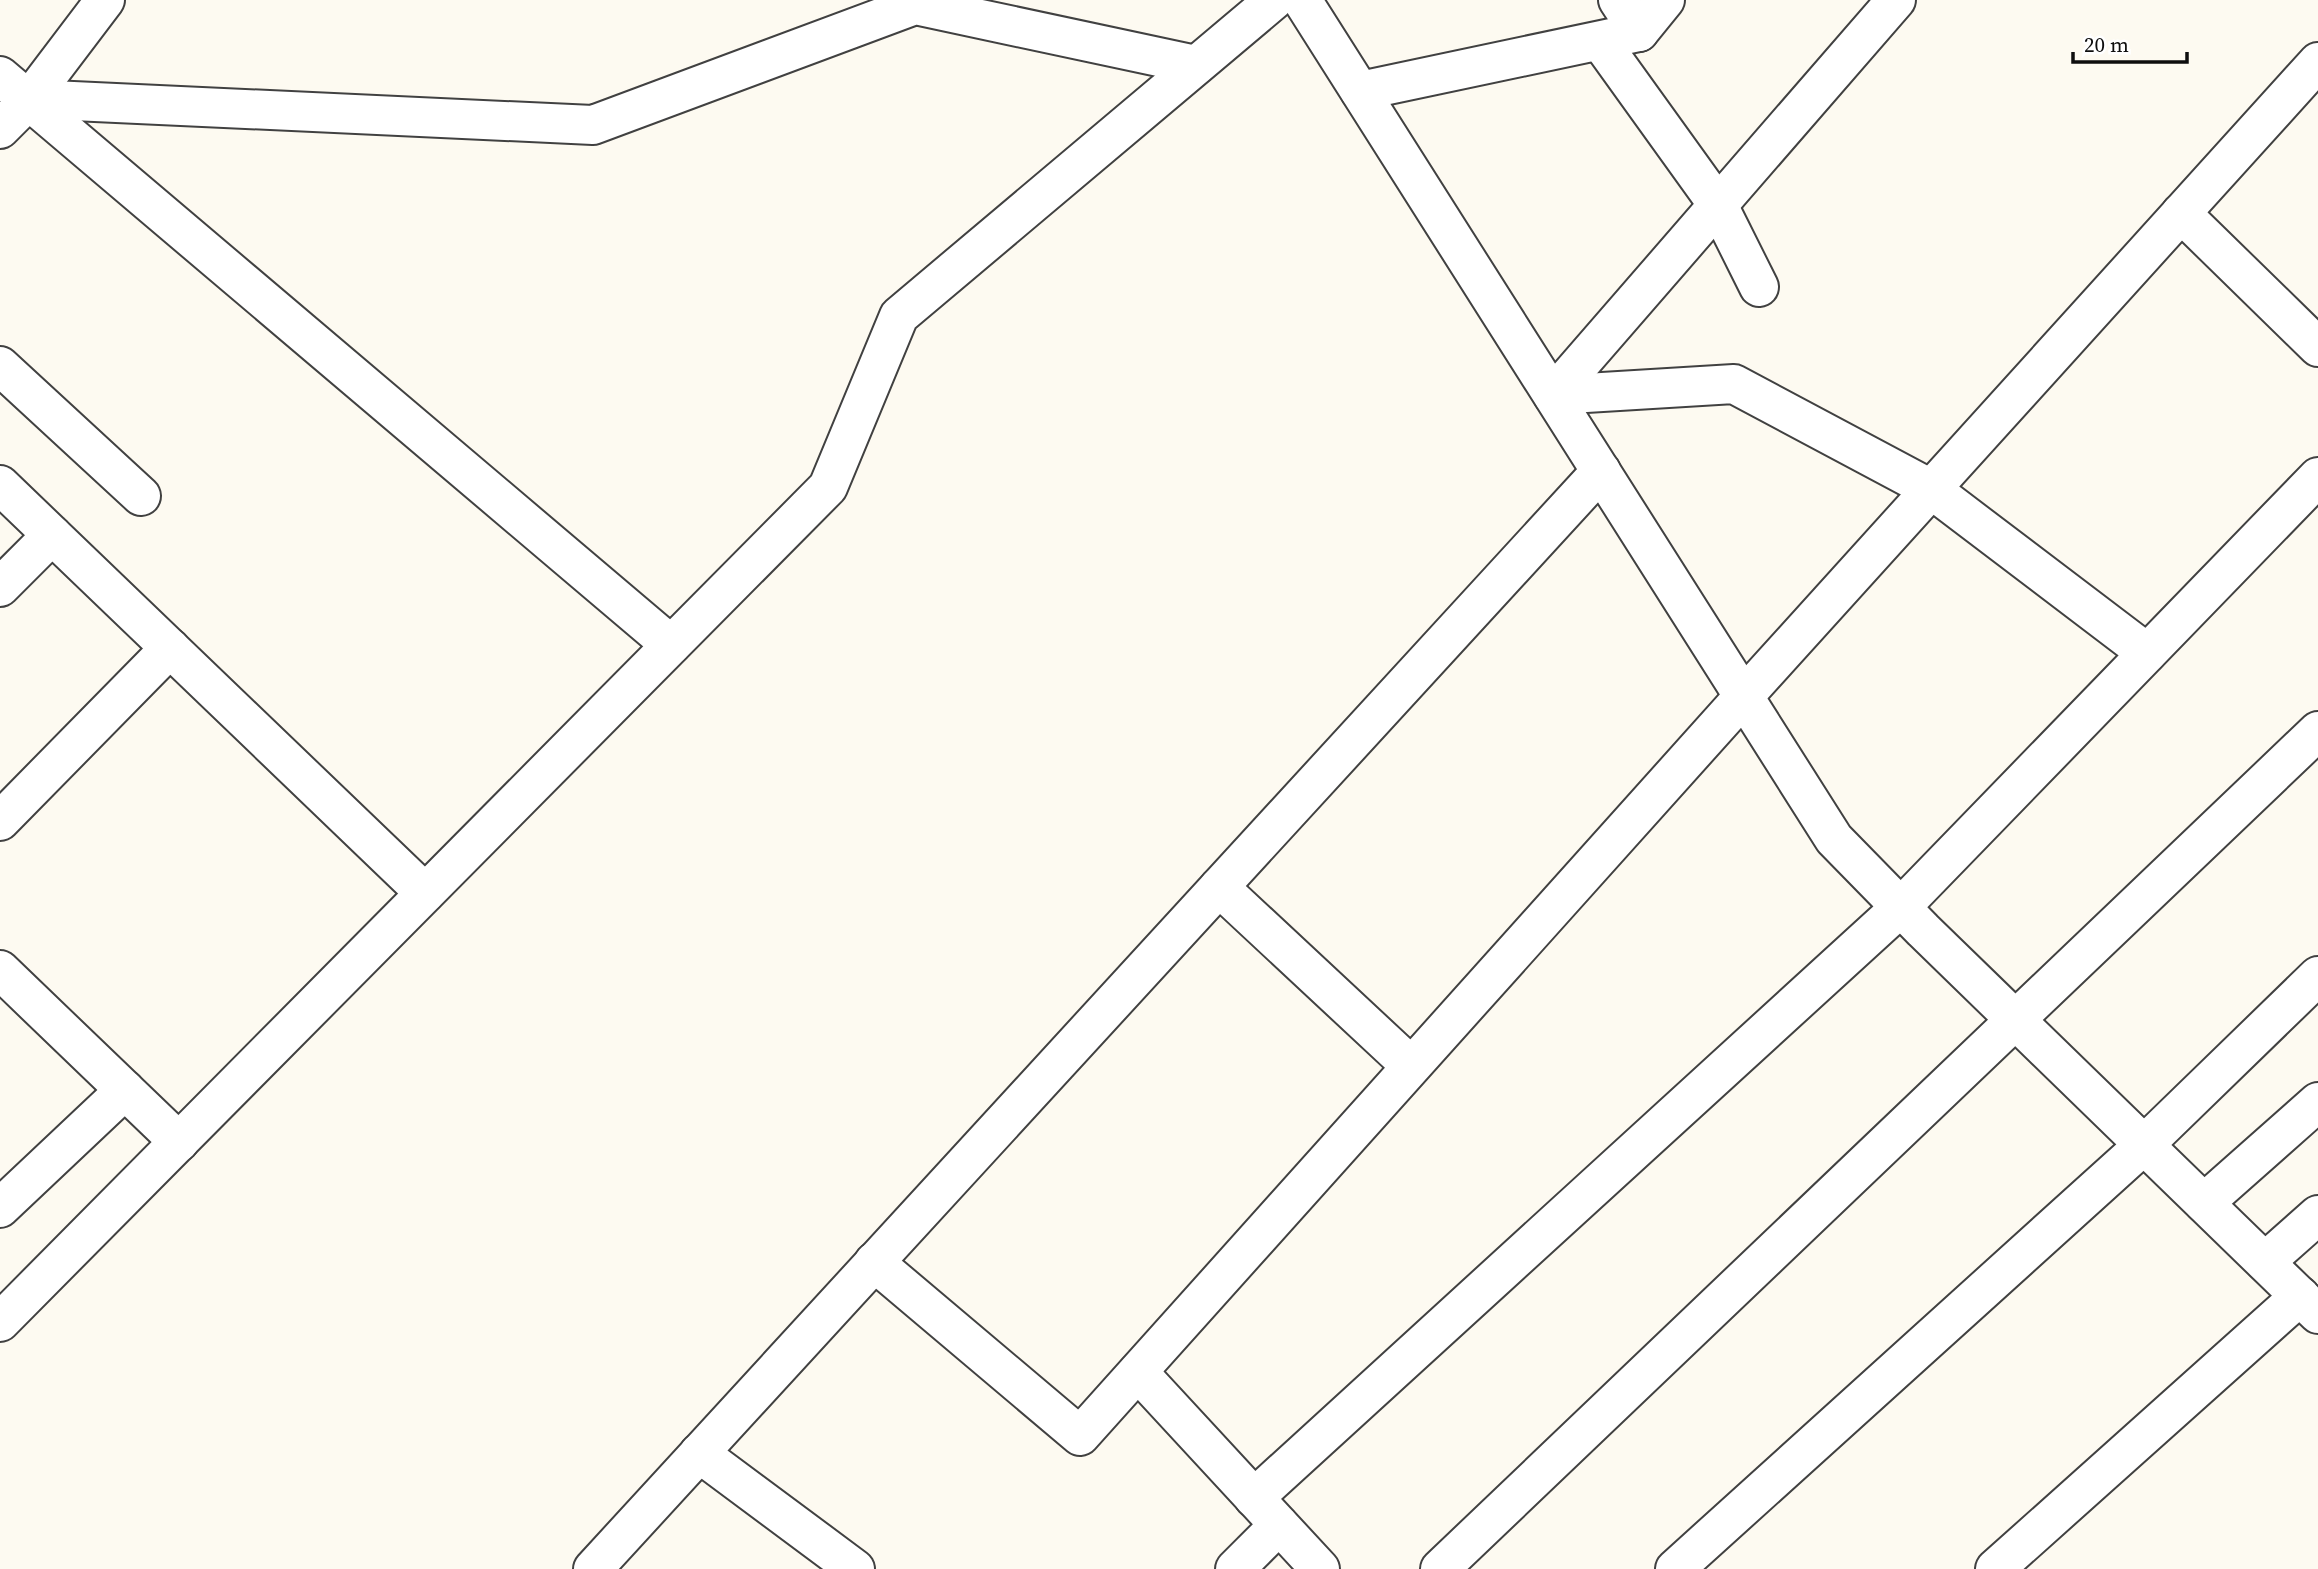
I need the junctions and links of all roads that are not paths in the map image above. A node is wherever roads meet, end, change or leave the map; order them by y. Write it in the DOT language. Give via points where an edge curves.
graph roads {
  1 [pos="105,0"];
  2 [pos="1274,0"];
  3 [pos="1302,0"];
  4 [pos="1618,0"];
  5 [pos="1665,0"];
  6 [pos="1896,0"];
  7 [pos="1639,32"];
  8 [pos="1600,41"];
  9 [pos="2318,62"];
  10 [pos="1196,65"];
  11 [pos="0,76"];
  12 [pos="1360,91"];
  13 [pos="30,99"];
  14 [pos="0,129"];
  15 [pos="1718,205"];
  16 [pos="2181,213"];
  17 [pos="1759,287"];
  18 [pos="2318,347"];
  19 [pos="0,366"];
  20 [pos="1553,395"];
  21 [pos="1601,471"];
  22 [pos="2318,477"];
  23 [pos="0,485"];
  24 [pos="1931,489"];
  25 [pos="141,496"];
  26 [pos="52,535"];
  27 [pos="0,587"];
  28 [pos="671,645"];
  29 [pos="170,648"];
  30 [pos="2147,653"];
  31 [pos="1744,696"];
  32 [pos="2318,731"];
  33 [pos="0,821"];
  34 [pos="1219,887"];
  35 [pos="425,893"];
  36 [pos="1902,906"];
  37 [pos="0,970"];
  38 [pos="2318,976"];
  39 [pos="2017,1018"];
  40 [pos="1411,1066"];
  41 [pos="125,1090"];
  42 [pos="2318,1102"];
  43 [pos="179,1142"];
  44 [pos="2145,1144"];
  45 [pos="2204,1203"];
  46 [pos="0,1208"];
  47 [pos="2318,1215"];
  48 [pos="874,1262"];
  49 [pos="2264,1262"];
  50 [pos="2309,1305"];
  51 [pos="0,1322"];
  52 [pos="1138,1372"];
  53 [pos="699,1453"];
  54 [pos="1267,1511"];
  55 [pos="593,1569"];
  56 [pos="855,1569"];
  57 [pos="1235,1569"];
  58 [pos="1320,1569"];
  59 [pos="1440,1569"];
  60 [pos="1675,1569"];
  61 [pos="1995,1569"];
  1 -- 13 [label="street"];
  2 -- 10 [label="street"];
  3 -- 12 [label="street"];
  4 -- 7 [label="street"];
  5 -- 7 [label="street"];
  6 -- 15 [label="street"];
  7 -- 8 [label="street"];
  8 -- 12 [label="street"];
  8 -- 15 [label="street"];
  9 -- 16 [label="street"];
  10 -- 13 [label="street" via="915,5 593,125"];
  10 -- 28 [label="street" via="899,316 828,487"];
  11 -- 13 [label="street"];
  12 -- 20 [label="street"];
  13 -- 14 [label="street"];
  13 -- 28 [label="street"];
  15 -- 17 [label="street"];
  15 -- 20 [label="street"];
  16 -- 18 [label="street"];
  16 -- 24 [label="street"];
  19 -- 25 [label="street"];
  20 -- 21 [label="street"];
  20 -- 24 [label="street" via="1734,384"];
  21 -- 31 [label="street"];
  21 -- 34 [label="street"];
  22 -- 30 [label="street"];
  23 -- 26 [label="street"];
  24 -- 30 [label="street"];
  24 -- 31 [label="street"];
  26 -- 27 [label="street"];
  26 -- 29 [label="street"];
  28 -- 35 [label="street"];
  29 -- 33 [label="street"];
  29 -- 35 [label="street"];
  30 -- 36 [label="street"];
  31 -- 36 [label="street" via="1835,839"];
  31 -- 40 [label="street"];
  32 -- 39 [label="street"];
  34 -- 40 [label="street"];
  34 -- 48 [label="street"];
  35 -- 43 [label="street"];
  36 -- 39 [label="street"];
  36 -- 54 [label="street"];
  37 -- 41 [label="street"];
  38 -- 44 [label="street"];
  39 -- 44 [label="street"];
  39 -- 59 [label="street"];
  40 -- 52 [label="street"];
  41 -- 43 [label="street"];
  41 -- 46 [label="street"];
  42 -- 45 [label="street"];
  43 -- 51 [label="street"];
  44 -- 45 [label="street"];
  44 -- 60 [label="street"];
  45 -- 49 [label="street"];
  47 -- 49 [label="street"];
  48 -- 52 [label="street" via="1080,1436"];
  48 -- 53 [label="street"];
  49 -- 50 [label="street"];
  50 -- 61 [label="street"];
  52 -- 54 [label="street"];
  53 -- 55 [label="street"];
  53 -- 56 [label="street"];
  54 -- 57 [label="street"];
  54 -- 58 [label="street"];
}
